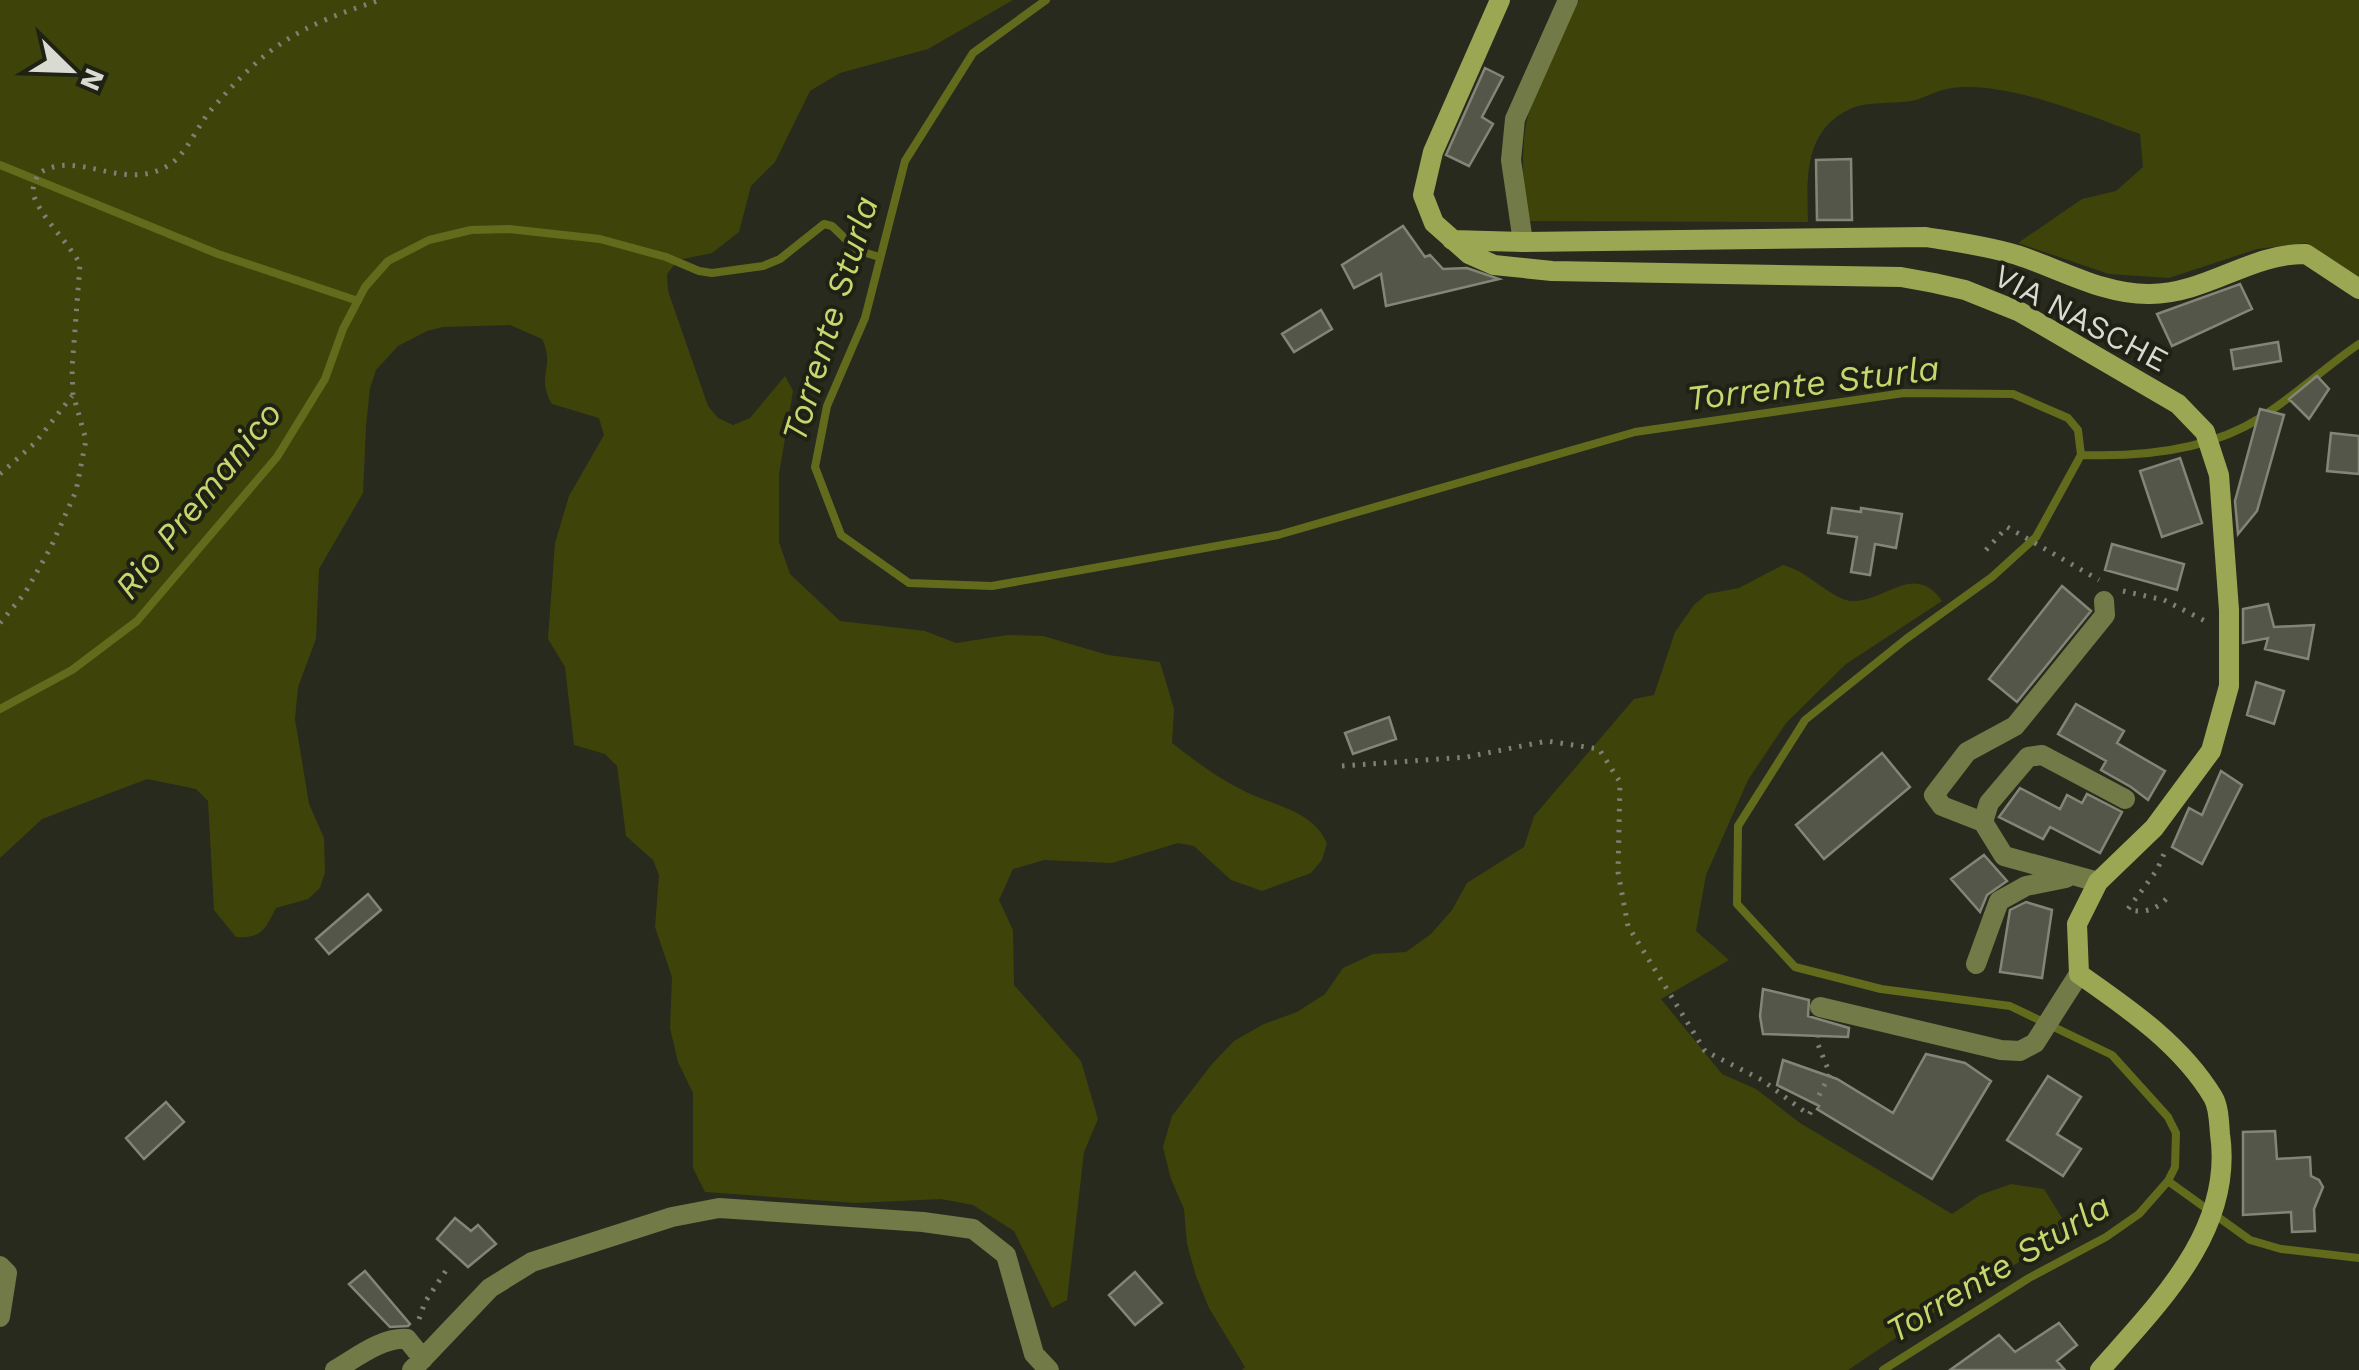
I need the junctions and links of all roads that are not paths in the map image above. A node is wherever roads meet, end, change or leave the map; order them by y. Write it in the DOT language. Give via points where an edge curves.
graph roads {
  1 [pos="1500,0"];
  2 [pos="1568,0"];
  3 [pos="1452,240"];
  4 [pos="1523,242"];
  5 [pos="2359,288"];
  6 [pos="2110,591"];
  7 [pos="2125,799"];
  8 [pos="1983,822"];
  9 [pos="2073,877"];
  10 [pos="2098,882"];
  11 [pos="1976,964"];
  12 [pos="2073,982"];
  13 [pos="1820,1007"];
  14 [pos="0,1266"];
  15 [pos="0,1317"];
  16 [pos="417,1365"];
  17 [pos="335,1370"];
  18 [pos="1049,1370"];
  19 [pos="2100,1370"];
  1 -- 3 [label="street, VIA NASCHE" via="1425,176 1423,195 1434,223"];
  2 -- 4 [label="street" via="1515,119 1511,160"];
  3 -- 4 [label="street"];
  3 -- 10 [label="street, VIA NASCHE" via="1494,265 1552,271 1902,277 1965,290 2020,312 2195,419 2216,461 2229,686 2211,751 2154,828"];
  4 -- 5 [label="street" via="1926,237 2149,294 2190,289 2264,260 2306,254"];
  6 -- 8 [label="street" via="2105,615 2015,726 1967,752 1934,795 1942,806"];
  7 -- 8 [label="street" via="2042,755 2028,756 1989,804"];
  8 -- 9 [label="street" via="2004,856"];
  9 -- 10 [label="street"];
  9 -- 11 [label="street" via="2026,886 1999,901"];
  10 -- 12 [label="street, VIA NASCHE" via="2078,924"];
  12 -- 13 [label="street" via="2035,1042 2020,1051"];
  12 -- 19 [label="street" via="2157,1029 2216,1100 2224,1157 2217,1202 2184,1271"];
  14 -- 15 [label="street" via="8,1272"];
  16 -- 17 [label="street" via="408,1339 400,1338"];
  16 -- 18 [label="street" via="490,1288 532,1262 719,1208 973,1229 1006,1254 1034,1354"];
}
